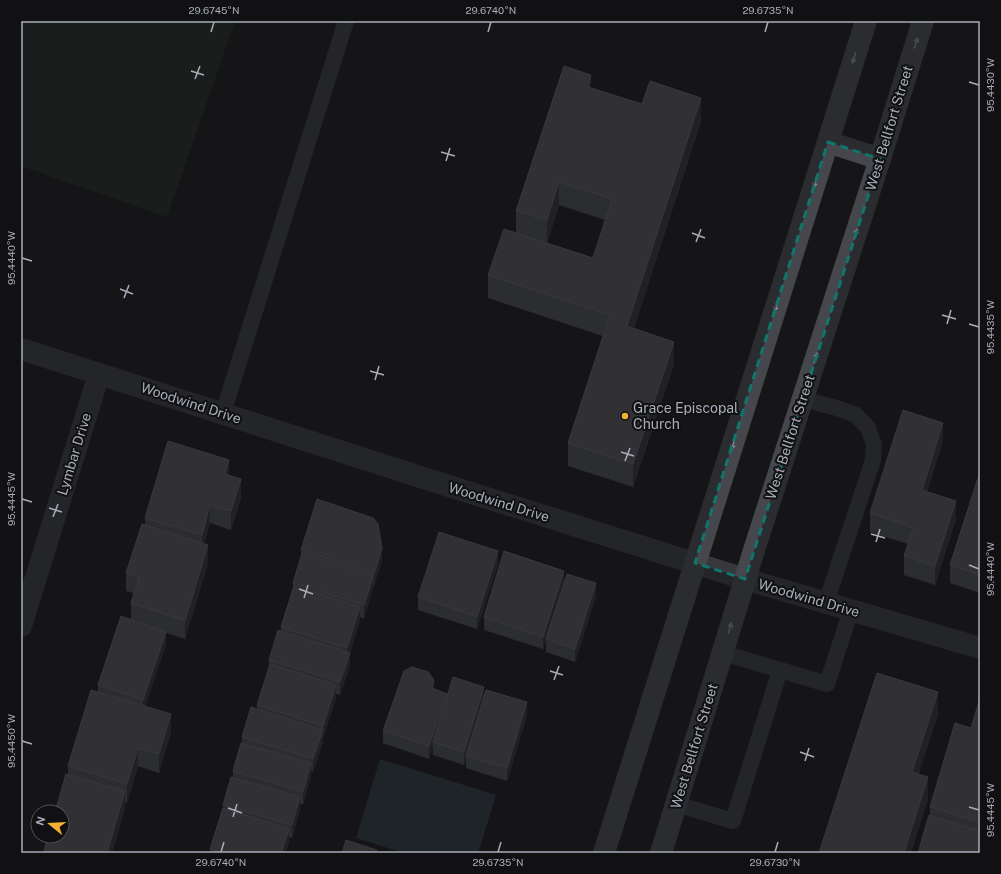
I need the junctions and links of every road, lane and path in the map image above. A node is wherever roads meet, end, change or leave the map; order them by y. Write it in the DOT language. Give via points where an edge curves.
graph roads {
  1 [pos="346,21"];
  2 [pos="866,21"];
  3 [pos="923,21"];
  4 [pos="828,142"];
  5 [pos="880,159"];
  6 [pos="21,349"];
  7 [pos="99,374"];
  8 [pos="802,399"];
  9 [pos="223,413"];
  10 [pos="695,563"];
  11 [pos="745,579"];
  12 [pos="826,603"];
  13 [pos="851,610"];
  14 [pos="21,626"];
  15 [pos="980,648"];
  16 [pos="723,652"];
  17 [pos="780,670"];
  18 [pos="676,804"];
  19 [pos="604,853"];
  20 [pos="661,853"];
  1 -- 9 [label="lane"];
  2 -- 4 [label="main road, one-way"];
  5 -- 3 [label="main road, West Bellfort Street, one-way"];
  4 -- 5 [label="main road"];
  4 -- 10 [label="main road, one-way"];
  8 -- 5 [label="main road, West Bellfort Street, one-way"];
  6 -- 7 [label="street, Woodwind Drive"];
  7 -- 9 [label="street, Woodwind Drive"];
  7 -- 14 [label="street, Lymbar Drive"];
  8 -- 11 [label="main road, West Bellfort Street"];
  8 -- 12 [label="lane" via="856,415 868,428 874,444 873,460"];
  9 -- 10 [label="street, Woodwind Drive"];
  10 -- 11 [label="street, Woodwind Drive"];
  10 -- 19 [label="main road"];
  11 -- 12 [label="street, Woodwind Drive"];
  16 -- 11 [label="main road, West Bellfort Street, one-way"];
  12 -- 13 [label="street, Woodwind Drive"];
  13 -- 15 [label="street, Woodwind Drive"];
  13 -- 17 [label="lane" via="827,684"];
  16 -- 17 [label="lane"];
  16 -- 18 [label="main road, West Bellfort Street"];
  17 -- 18 [label="lane" via="733,821"];
  18 -- 20 [label="main road, West Bellfort Street"];
}
